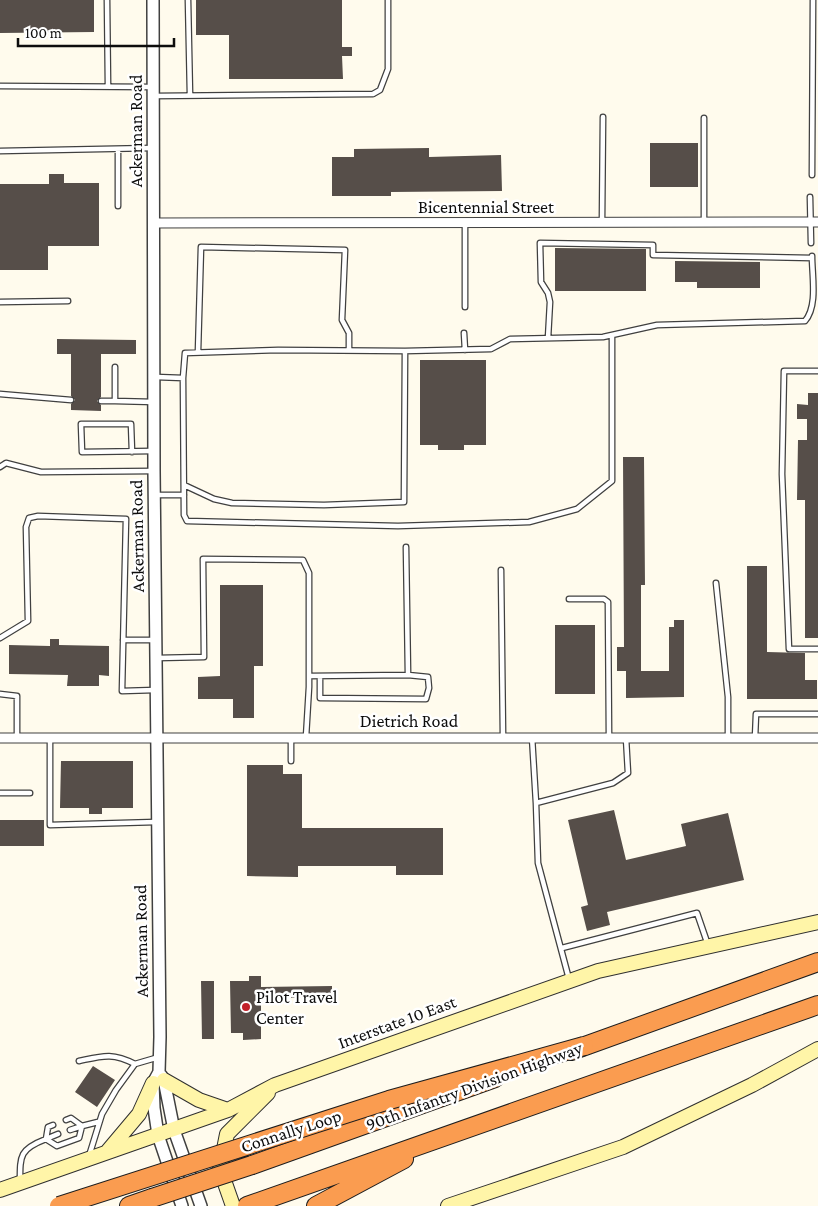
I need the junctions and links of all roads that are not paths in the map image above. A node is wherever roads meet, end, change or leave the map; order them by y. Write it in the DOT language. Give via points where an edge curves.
graph roads {
  1 [pos="107,0"];
  2 [pos="153,0"];
  3 [pos="188,0"];
  4 [pos="388,0"];
  5 [pos="813,0"];
  6 [pos="0,86"];
  7 [pos="108,86"];
  8 [pos="153,91"];
  9 [pos="190,96"];
  10 [pos="603,117"];
  11 [pos="704,118"];
  12 [pos="153,148"];
  13 [pos="118,149"];
  14 [pos="0,151"];
  15 [pos="812,175"];
  16 [pos="810,197"];
  17 [pos="118,206"];
  18 [pos="704,222"];
  19 [pos="814,222"];
  20 [pos="153,223"];
  21 [pos="465,223"];
  22 [pos="602,223"];
  23 [pos="811,243"];
  24 [pos="68,301"];
  25 [pos="0,302"];
  26 [pos="465,307"];
  27 [pos="464,333"];
  28 [pos="612,335"];
  29 [pos="548,338"];
  30 [pos="349,350"];
  31 [pos="465,350"];
  32 [pos="405,351"];
  33 [pos="198,352"];
  34 [pos="115,367"];
  35 [pos="818,371"];
  36 [pos="154,377"];
  37 [pos="183,378"];
  38 [pos="0,394"];
  39 [pos="71,400"];
  40 [pos="101,401"];
  41 [pos="115,401"];
  42 [pos="154,402"];
  43 [pos="155,451"];
  44 [pos="132,452"];
  45 [pos="0,467"];
  46 [pos="154,472"];
  47 [pos="184,485"];
  48 [pos="155,495"];
  49 [pos="184,495"];
  50 [pos="406,547"];
  51 [pos="501,570"];
  52 [pos="716,583"];
  53 [pos="569,599"];
  54 [pos="0,638"];
  55 [pos="123,640"];
  56 [pos="156,640"];
  57 [pos="818,650"];
  58 [pos="156,658"];
  59 [pos="408,675"];
  60 [pos="309,676"];
  61 [pos="320,676"];
  62 [pos="157,690"];
  63 [pos="0,694"];
  64 [pos="818,714"];
  65 [pos="157,736"];
  66 [pos="17,737"];
  67 [pos="50,737"];
  68 [pos="290,737"];
  69 [pos="306,737"];
  70 [pos="502,737"];
  71 [pos="532,737"];
  72 [pos="0,738"];
  73 [pos="609,738"];
  74 [pos="626,738"];
  75 [pos="728,738"];
  76 [pos="755,738"];
  77 [pos="818,738"];
  78 [pos="291,761"];
  79 [pos="0,793"];
  80 [pos="30,793"];
  81 [pos="536,803"];
  82 [pos="158,822"];
  83 [pos="818,922"];
  84 [pos="708,945"];
  85 [pos="562,948"];
  86 [pos="818,957"];
  87 [pos="818,962"];
  88 [pos="570,981"];
  89 [pos="714,1000"];
  90 [pos="818,1004"];
  91 [pos="584,1046"];
  92 [pos="818,1049"];
  93 [pos="159,1057"];
  94 [pos="79,1061"];
  95 [pos="134,1064"];
  96 [pos="159,1078"];
  97 [pos="275,1085"];
  98 [pos="228,1110"];
  99 [pos="66,1120"];
  100 [pos="98,1122"];
  101 [pos="53,1125"];
  102 [pos="82,1126"];
  103 [pos="70,1130"];
  104 [pos="174,1130"];
  105 [pos="58,1134"];
  106 [pos="158,1135"];
  107 [pos="447,1136"];
  108 [pos="46,1139"];
  109 [pos="106,1153"];
  110 [pos="88,1160"];
  111 [pos="20,1183"];
  112 [pos="0,1190"];
  113 [pos="59,1206"];
  114 [pos="129,1206"];
  115 [pos="182,1206"];
  116 [pos="201,1206"];
  117 [pos="233,1206"];
  118 [pos="247,1206"];
  119 [pos="316,1206"];
  120 [pos="448,1206"];
  1 -- 7 [label="lane"];
  2 -- 8 [label="street, Ackerman Road"];
  3 -- 9 [label="lane"];
  4 -- 9 [label="lane" via="388,69 380,90 373,94"];
  5 -- 15 [label="lane"];
  6 -- 7 [label="lane"];
  7 -- 8 [label="lane"];
  8 -- 9 [label="lane"];
  8 -- 12 [label="street, Ackerman Road"];
  10 -- 22 [label="lane"];
  11 -- 18 [label="lane"];
  12 -- 13 [label="lane"];
  12 -- 20 [label="street, Ackerman Road"];
  13 -- 14 [label="lane"];
  13 -- 17 [label="lane"];
  16 -- 19 [label="lane"];
  18 -- 19 [label="street, Bicentennial Street"];
  18 -- 22 [label="street, Bicentennial Street"];
  19 -- 23 [label="lane"];
  20 -- 21 [label="street, Bicentennial Street"];
  20 -- 36 [label="street, Ackerman Road"];
  21 -- 22 [label="street, Bicentennial Street"];
  21 -- 26 [label="lane"];
  24 -- 25 [label="lane"];
  27 -- 31 [label="lane"];
  28 -- 29 [label="lane"];
  28 -- 29 [label="lane" via="656,325 805,321 815,306 812,257 654,255 653,245 540,242 541,282 550,302"];
  28 -- 49 [label="lane" via="612,481 577,509 528,522 398,526 206,523 187,521"];
  29 -- 31 [label="lane" via="510,339 491,350"];
  30 -- 32 [label="lane"];
  30 -- 33 [label="lane"];
  30 -- 33 [label="lane" via="350,333 342,320 345,250 201,247"];
  31 -- 32 [label="lane"];
  32 -- 47 [label="lane" via="404,502 324,505 232,503 214,499"];
  33 -- 37 [label="lane" via="184,355"];
  34 -- 41 [label="lane"];
  35 -- 57 [label="lane" via="784,371 782,474 789,649"];
  36 -- 37 [label="lane"];
  36 -- 42 [label="street, Ackerman Road"];
  37 -- 47 [label="lane"];
  38 -- 39 [label="lane"];
  40 -- 41 [label="lane"];
  41 -- 42 [label="lane"];
  42 -- 43 [label="street, Ackerman Road"];
  43 -- 44 [label="lane"];
  43 -- 46 [label="street, Ackerman Road"];
  44 -- 44 [label="lane" via="82,452 82,424 131,424"];
  45 -- 46 [label="lane" via="6,463 41,472"];
  46 -- 48 [label="street, Ackerman Road"];
  47 -- 49 [label="lane"];
  48 -- 49 [label="lane"];
  48 -- 56 [label="street, Ackerman Road"];
  50 -- 59 [label="lane"];
  51 -- 70 [label="lane"];
  52 -- 75 [label="lane" via="728,697"];
  53 -- 73 [label="lane" via="604,599 608,602"];
  54 -- 55 [label="lane" via="28,621 26,527 29,518 38,516 126,519"];
  55 -- 56 [label="lane"];
  55 -- 62 [label="lane" via="122,691"];
  56 -- 58 [label="street, Ackerman Road"];
  58 -- 60 [label="lane" via="204,657 203,559 303,560 309,573"];
  58 -- 62 [label="street, Ackerman Road"];
  59 -- 61 [label="lane"];
  59 -- 61 [label="lane" via="428,677 426,699 320,698"];
  60 -- 61 [label="lane"];
  60 -- 69 [label="lane"];
  62 -- 65 [label="street, Ackerman Road"];
  63 -- 66 [label="lane" via="18,696"];
  64 -- 76 [label="lane" via="756,714"];
  65 -- 67 [label="street, Dietrich Road"];
  65 -- 68 [label="street, Dietrich Road"];
  65 -- 82 [label="street, Ackerman Road"];
  66 -- 67 [label="street, Dietrich Road"];
  66 -- 72 [label="street, Dietrich Road"];
  67 -- 82 [label="lane" via="50,825"];
  68 -- 69 [label="street, Dietrich Road"];
  68 -- 78 [label="lane"];
  69 -- 70 [label="street, Dietrich Road"];
  70 -- 71 [label="street, Dietrich Road"];
  71 -- 73 [label="street, Dietrich Road"];
  71 -- 81 [label="lane"];
  73 -- 74 [label="street, Dietrich Road"];
  74 -- 75 [label="street, Dietrich Road"];
  74 -- 81 [label="lane" via="628,773 613,782"];
  75 -- 76 [label="street, Dietrich Road"];
  76 -- 77 [label="street, Dietrich Road"];
  79 -- 80 [label="lane"];
  81 -- 85 [label="lane" via="538,862"];
  82 -- 93 [label="street, Ackerman Road"];
  83 -- 84 [label="main road, Interstate 10 East"];
  84 -- 85 [label="lane" via="697,913"];
  84 -- 88 [label="main road, Interstate 10 East" via="598,971"];
  85 -- 88 [label="lane"];
  86 -- 89 [label="highway"];
  87 -- 89 [label="highway, 90th Infantry Division Highway"];
  88 -- 97 [label="main road, Interstate 10 East"];
  89 -- 91 [label="highway, 90th Infantry Division Highway"];
  90 -- 107 [label="highway, 90th Infantry Division Highway"];
  91 -- 113 [label="highway, Connally Loop, bridge" via="389,1100"];
  91 -- 114 [label="highway, 90th Infantry Division Highway, bridge"];
  92 -- 120 [label="main road" via="752,1085 623,1147"];
  93 -- 95 [label="lane"];
  93 -- 96 [label="street, Ackerman Road"];
  94 -- 95 [label="lane" via="108,1054"];
  95 -- 100 [label="lane"];
  96 -- 98 [label="main road" via="199,1100"];
  96 -- 104 [label="street, Ackerman Road"];
  96 -- 106 [label="street, Ackerman Road"];
  96 -- 109 [label="main road" via="139,1114"];
  97 -- 98 [label="main road, Interstate 10 East"];
  97 -- 117 [label="main road" via="227,1134 220,1169"];
  98 -- 104 [label="main road, Interstate 10 East"];
  99 -- 102 [label="lane" via="72,1118"];
  100 -- 102 [label="lane"];
  100 -- 110 [label="lane"];
  101 -- 108 [label="lane" via="48,1127"];
  102 -- 103 [label="lane"];
  102 -- 108 [label="lane" via="79,1138 57,1146"];
  104 -- 106 [label="main road, Interstate 10 East"];
  104 -- 116 [label="street, Ackerman Road"];
  105 -- 108 [label="lane"];
  106 -- 109 [label="main road, Interstate 10 East"];
  106 -- 115 [label="street, Ackerman Road"];
  107 -- 118 [label="highway, 90th Infantry Division Highway"];
  107 -- 119 [label="highway"];
  108 -- 111 [label="lane" via="29,1146 20,1157"];
  109 -- 110 [label="main road, Interstate 10 East"];
  110 -- 111 [label="main road, Interstate 10 East"];
  111 -- 112 [label="main road, Interstate 10 East"];
}
